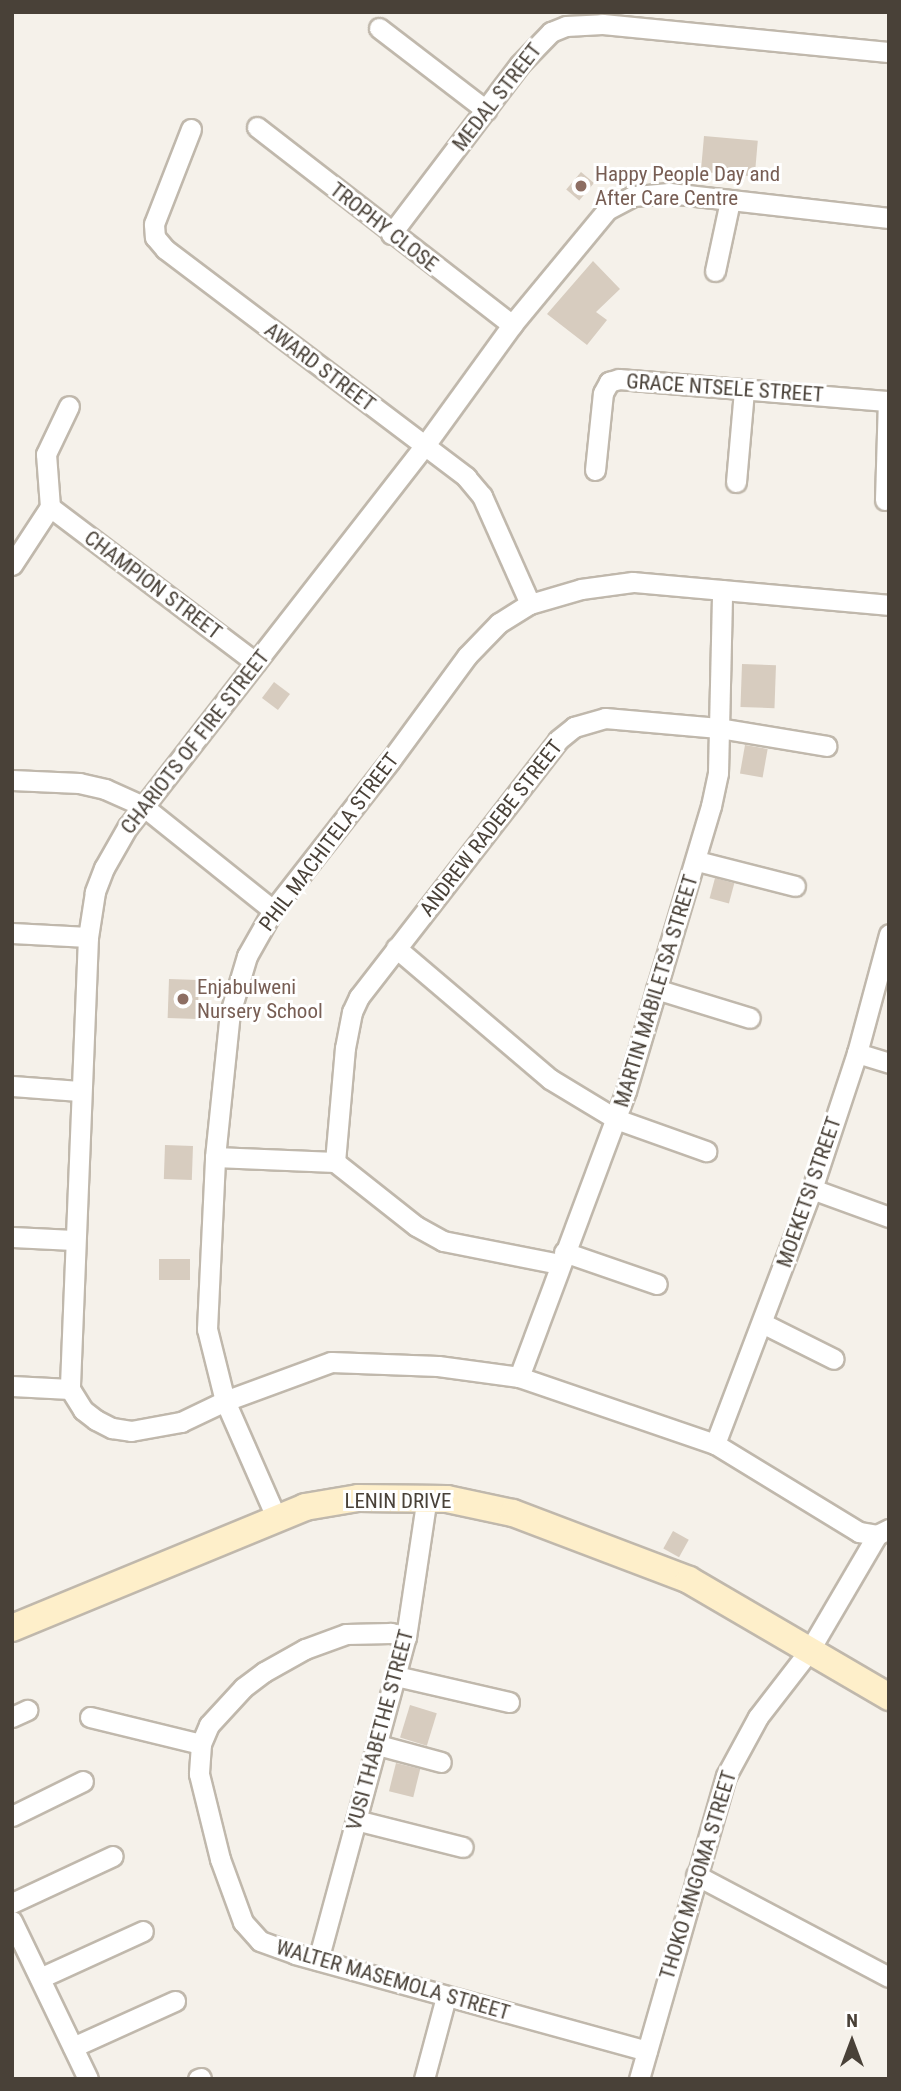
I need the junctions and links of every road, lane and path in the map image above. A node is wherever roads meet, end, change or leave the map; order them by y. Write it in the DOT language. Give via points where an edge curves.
graph roads {
  1 [pos="379,28"];
  2 [pos="889,51"];
  3 [pos="486,110"];
  4 [pos="257,127"];
  5 [pos="191,129"];
  6 [pos="730,201"];
  7 [pos="889,218"];
  8 [pos="391,234"];
  9 [pos="715,271"];
  10 [pos="512,325"];
  11 [pos="744,390"];
  12 [pos="888,401"];
  13 [pos="69,406"];
  14 [pos="425,445"];
  15 [pos="595,470"];
  16 [pos="736,482"];
  17 [pos="885,500"];
  18 [pos="50,507"];
  19 [pos="12,565"];
  20 [pos="722,590"];
  21 [pos="530,604"];
  22 [pos="889,605"];
  23 [pos="256,663"];
  24 [pos="719,728"];
  25 [pos="828,746"];
  26 [pos="12,780"];
  27 [pos="142,806"];
  28 [pos="697,861"];
  29 [pos="795,886"];
  30 [pos="273,910"];
  31 [pos="12,933"];
  32 [pos="889,934"];
  33 [pos="88,937"];
  34 [pos="396,948"];
  35 [pos="656,989"];
  36 [pos="750,1018"];
  37 [pos="857,1054"];
  38 [pos="889,1063"];
  39 [pos="12,1086"];
  40 [pos="80,1091"];
  41 [pos="616,1119"];
  42 [pos="706,1151"];
  43 [pos="215,1157"];
  44 [pos="335,1162"];
  45 [pos="811,1189"];
  46 [pos="889,1217"];
  47 [pos="12,1237"];
  48 [pos="74,1240"];
  49 [pos="561,1258"];
  50 [pos="657,1284"];
  51 [pos="762,1324"];
  52 [pos="834,1359"];
  53 [pos="519,1377"];
  54 [pos="12,1386"];
  55 [pos="70,1389"];
  56 [pos="225,1401"];
  57 [pos="715,1444"];
  58 [pos="427,1497"];
  59 [pos="276,1517"];
  60 [pos="883,1532"];
  61 [pos="12,1628"];
  62 [pos="406,1637"];
  63 [pos="809,1651"];
  64 [pos="396,1676"];
  65 [pos="889,1697"];
  66 [pos="509,1702"];
  67 [pos="90,1717"];
  68 [pos="201,1744"];
  69 [pos="379,1745"];
  70 [pos="441,1762"];
  71 [pos="83,1781"];
  72 [pos="12,1816"];
  73 [pos="356,1820"];
  74 [pos="463,1847"];
  75 [pos="113,1856"];
  76 [pos="695,1875"];
  77 [pos="12,1903"];
  78 [pos="12,1921"];
  79 [pos="142,1931"];
  80 [pos="318,1960"];
  81 [pos="889,1976"];
  82 [pos="40,1978"];
  83 [pos="446,1997"];
  84 [pos="175,2001"];
  85 [pos="73,2047"];
  86 [pos="647,2051"];
  87 [pos="88,2079"];
  88 [pos="424,2079"];
  89 [pos="639,2079"];
  1 -- 3 [label="street"];
  2 -- 3 [label="street, MEDAL STREET" via="573,25 551,32 535,46"];
  3 -- 8 [label="street, MEDAL STREET"];
  4 -- 8 [label="street, TROPHY CLOSE"];
  5 -- 14 [label="street, AWARD STREET" via="154,224 155,237 175,257"];
  6 -- 7 [label="street"];
  6 -- 9 [label="street"];
  6 -- 10 [label="street, CHARIOTS OF FIRE STREET" via="669,193 620,201 596,222"];
  8 -- 10 [label="street, TROPHY CLOSE"];
  10 -- 14 [label="street, CHARIOTS OF FIRE STREET"];
  11 -- 12 [label="street, GRACE NTSELE STREET"];
  11 -- 15 [label="street, GRACE NTSELE STREET" via="636,378 609,382 599,406"];
  11 -- 16 [label="street"];
  12 -- 17 [label="street"];
  13 -- 18 [label="street" via="46,454"];
  14 -- 21 [label="street, AWARD STREET" via="482,496"];
  14 -- 23 [label="street, CHARIOTS OF FIRE STREET"];
  18 -- 19 [label="street"];
  18 -- 23 [label="street, CHAMPION STREET"];
  20 -- 21 [label="street, PHIL MACHITELA STREET" via="612,583"];
  20 -- 22 [label="street, PHIL MACHITELA STREET"];
  20 -- 24 [label="street, MARTIN MABILETSA STREET"];
  21 -- 30 [label="street, PHIL MACHITELA STREET" via="499,623 467,656"];
  23 -- 27 [label="street, CHARIOTS OF FIRE STREET"];
  24 -- 25 [label="street, ANDREW RADEBE STREET"];
  24 -- 28 [label="street, MARTIN MABILETSA STREET" via="718,774"];
  24 -- 34 [label="street, ANDREW RADEBE STREET" via="605,718 574,727 558,740"];
  26 -- 27 [label="street" via="79,783 106,789"];
  27 -- 30 [label="street"];
  27 -- 33 [label="street, CHARIOTS OF FIRE STREET" via="104,868"];
  28 -- 29 [label="street"];
  28 -- 35 [label="street, MARTIN MABILETSA STREET"];
  30 -- 43 [label="street, PHIL MACHITELA STREET" via="247,956 234,994"];
  31 -- 33 [label="street"];
  32 -- 37 [label="street, MOEKETSI STREET"];
  33 -- 40 [label="street, CHARIOTS OF FIRE STREET"];
  34 -- 41 [label="street" via="550,1079"];
  34 -- 44 [label="street, ANDREW RADEBE STREET" via="352,1012"];
  35 -- 36 [label="street"];
  35 -- 41 [label="street, MARTIN MABILETSA STREET"];
  37 -- 38 [label="street"];
  37 -- 45 [label="street, MOEKETSI STREET"];
  39 -- 40 [label="street"];
  40 -- 48 [label="street, CHARIOTS OF FIRE STREET"];
  41 -- 42 [label="street"];
  41 -- 49 [label="street, MARTIN MABILETSA STREET"];
  43 -- 44 [label="street"];
  43 -- 56 [label="street, PHIL MACHITELA STREET" via="207,1329"];
  44 -- 49 [label="street" via="416,1226 443,1241"];
  45 -- 46 [label="street"];
  45 -- 51 [label="street, MOEKETSI STREET"];
  47 -- 48 [label="street"];
  48 -- 55 [label="street, CHARIOTS OF FIRE STREET"];
  49 -- 50 [label="street"];
  49 -- 53 [label="street, MARTIN MABILETSA STREET"];
  51 -- 52 [label="street"];
  51 -- 57 [label="street, MOEKETSI STREET"];
  53 -- 56 [label="street" via="347,1360 319,1364"];
  53 -- 57 [label="street"];
  54 -- 55 [label="street"];
  55 -- 56 [label="street" via="83,1410 96,1420 131,1431 181,1422"];
  56 -- 59 [label="street, PHIL MACHITELA STREET"];
  57 -- 60 [label="street" via="859,1532"];
  58 -- 59 [label="street, LENIN DRIVE" via="331,1501"];
  58 -- 62 [label="street, VUSI THABETHE STREET"];
  58 -- 63 [label="street, LENIN DRIVE" via="513,1513 689,1580"];
  59 -- 61 [label="street, LENIN DRIVE"];
  60 -- 63 [label="street, THOKO MNGOMA STREET"];
  62 -- 64 [label="street, VUSI THABETHE STREET"];
  62 -- 68 [label="street, WALTER MASEMOLA STREET" via="346,1634 286,1658 220,1710"];
  63 -- 65 [label="street, LENIN DRIVE"];
  63 -- 76 [label="street, THOKO MNGOMA STREET" via="738,1749"];
  64 -- 66 [label="street"];
  64 -- 69 [label="street, VUSI THABETHE STREET"];
  67 -- 68 [label="street"];
  68 -- 80 [label="street, WALTER MASEMOLA STREET" via="200,1774 206,1803 243,1922 260,1941"];
  69 -- 70 [label="street"];
  69 -- 73 [label="street, VUSI THABETHE STREET"];
  71 -- 72 [label="street"];
  73 -- 74 [label="street"];
  73 -- 80 [label="street, VUSI THABETHE STREET"];
  75 -- 77 [label="street"];
  76 -- 81 [label="street"];
  76 -- 86 [label="street, THOKO MNGOMA STREET"];
  78 -- 82 [label="street"];
  79 -- 82 [label="street"];
  80 -- 83 [label="street, WALTER MASEMOLA STREET"];
  82 -- 85 [label="street"];
  83 -- 86 [label="street, WALTER MASEMOLA STREET"];
  83 -- 88 [label="street"];
  84 -- 85 [label="street"];
  85 -- 87 [label="street"];
  86 -- 89 [label="street, THOKO MNGOMA STREET"];
}
